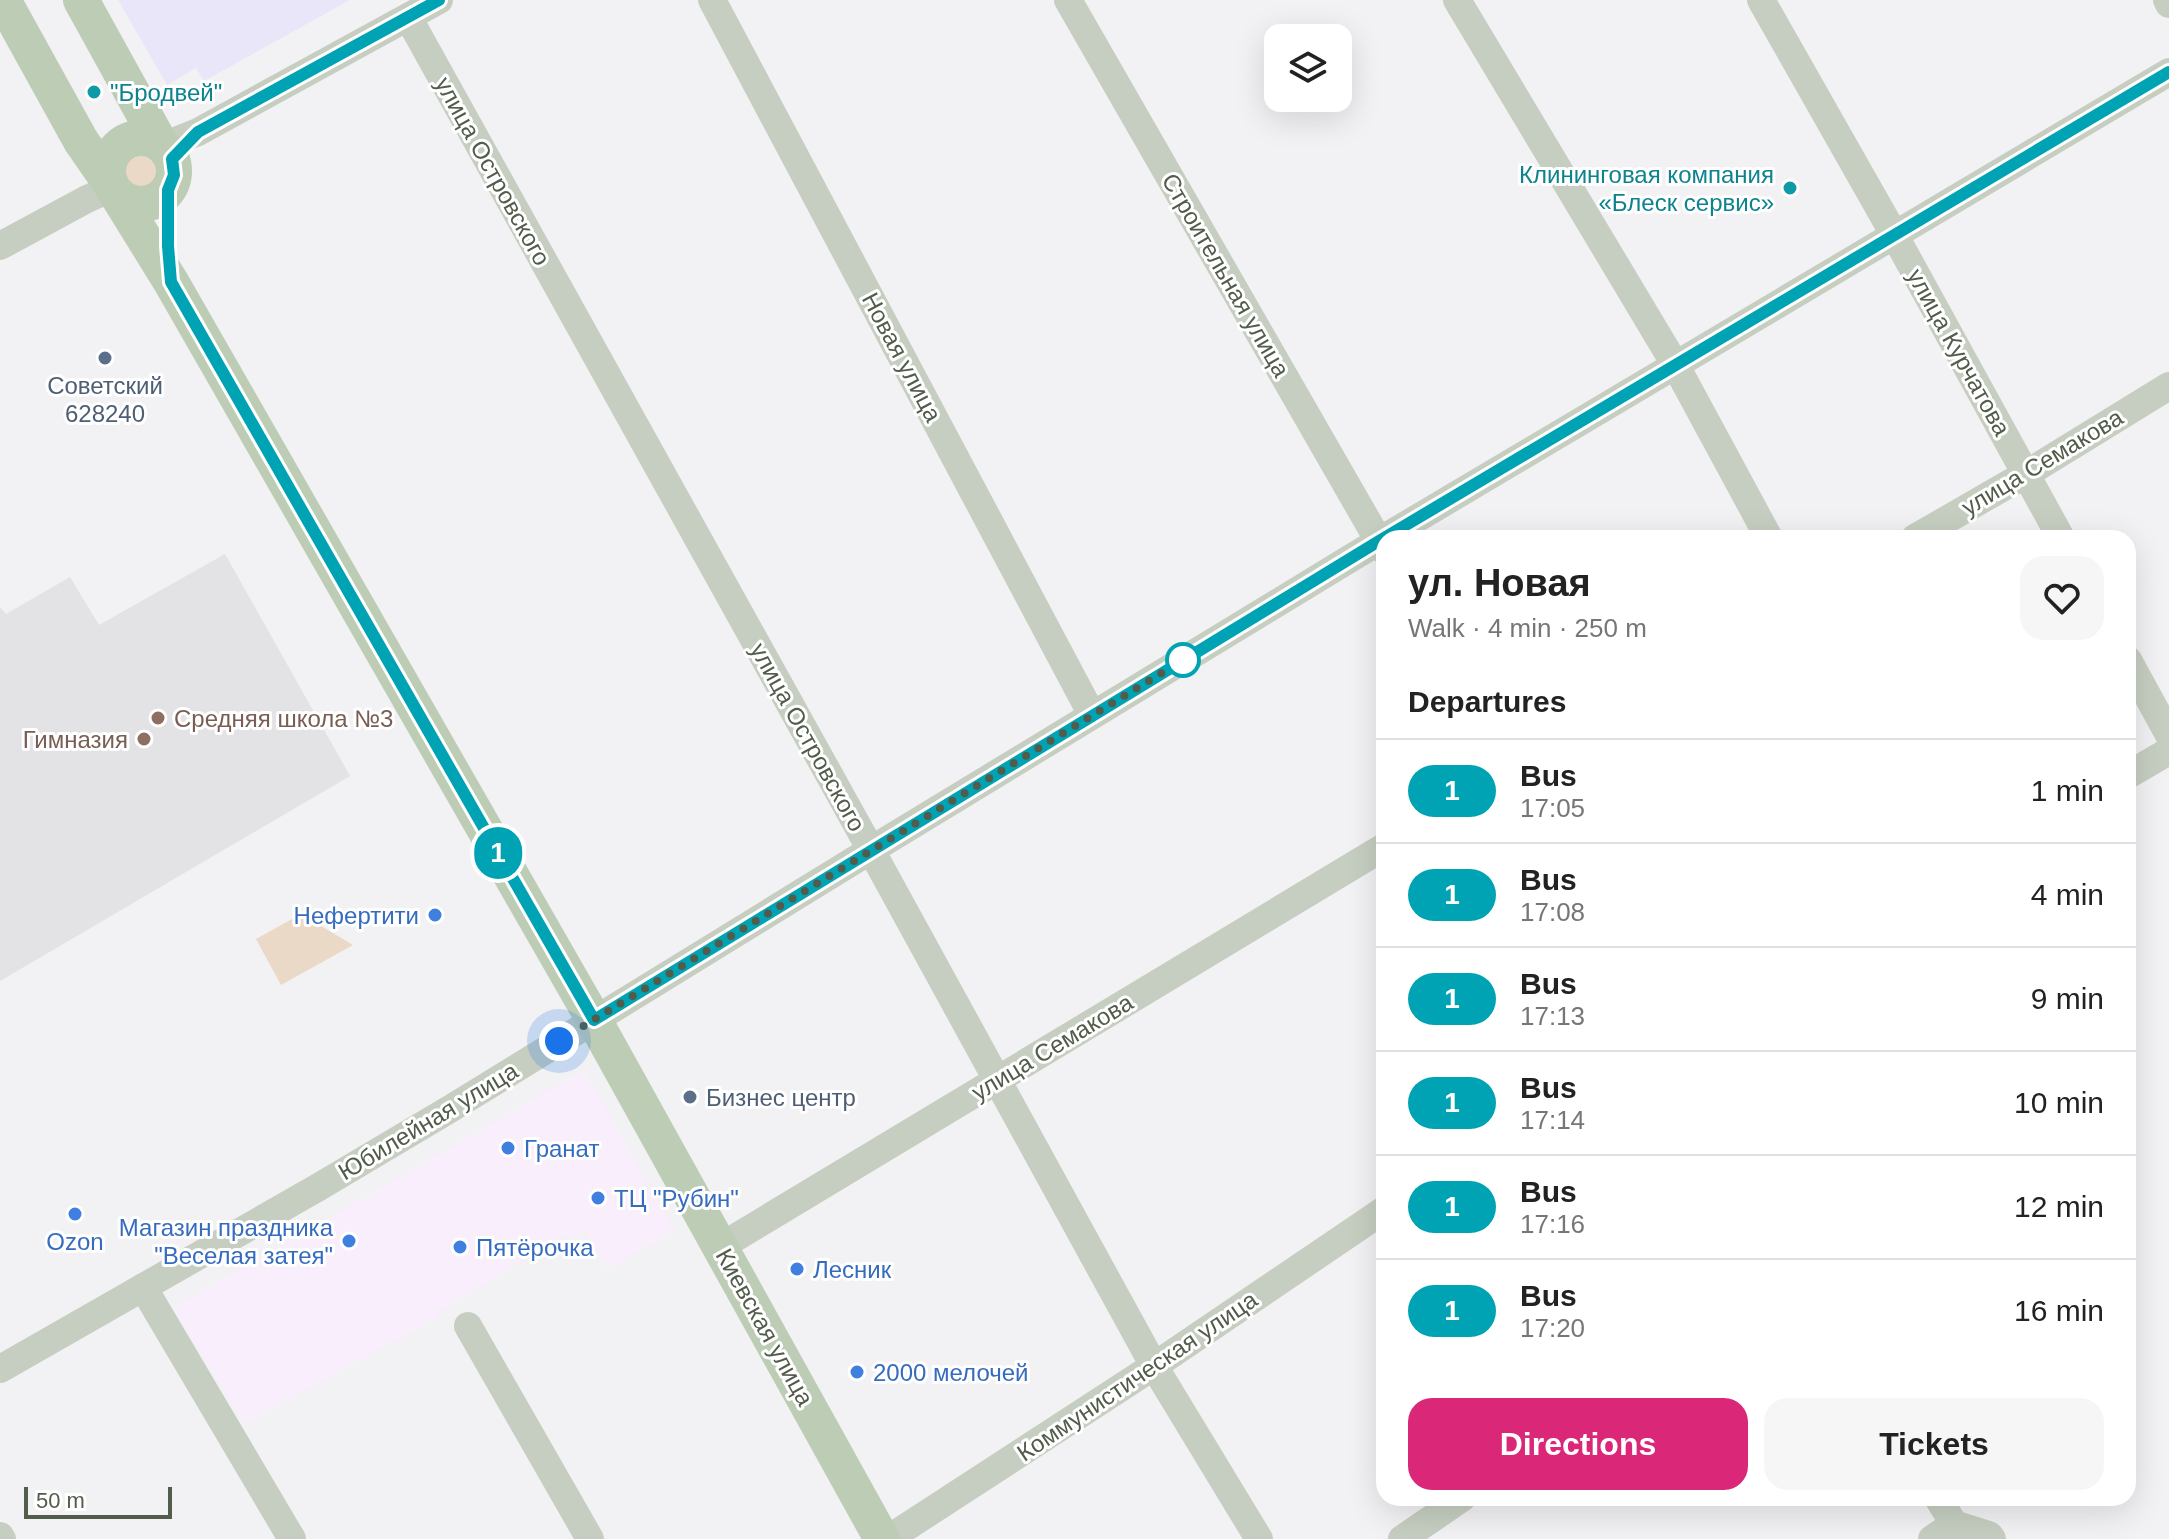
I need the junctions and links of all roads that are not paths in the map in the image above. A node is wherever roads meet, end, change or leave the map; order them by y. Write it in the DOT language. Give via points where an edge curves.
graph roads {
  1 [pos="3,0"];
  2 [pos="81,0"];
  3 [pos="439,0"];
  4 [pos="712,0"];
  5 [pos="1068,0"];
  6 [pos="1457,0"];
  7 [pos="1761,0"];
  8 [pos="408,17"];
  9 [pos="2169,72"];
  10 [pos="166,160"];
  11 [pos="113,188"];
  12 [pos="1895,236"];
  13 [pos="0,246"];
  14 [pos="171,282"];
  15 [pos="1676,366"];
  16 [pos="2169,386"];
  17 [pos="2026,474"];
  18 [pos="1407,530"];
  19 [pos="1765,530"];
  20 [pos="1929,530"];
  21 [pos="2057,530"];
  22 [pos="1376,537"];
  23 [pos="1376,549"];
  24 [pos="2136,675"];
  25 [pos="1092,715"];
  26 [pos="2169,735"];
  27 [pos="2169,751"];
  28 [pos="2136,770"];
  29 [pos="871,850"];
  30 [pos="1376,852"];
  31 [pos="594,1020"];
  32 [pos="996,1081"];
  33 [pos="1376,1215"];
  34 [pos="720,1247"];
  35 [pos="143,1287"];
  36 [pos="468,1326"];
  37 [pos="1154,1366"];
  38 [pos="0,1369"];
  39 [pos="1450,1506"];
  40 [pos="1939,1506"];
  41 [pos="1943,1532"];
  42 [pos="292,1539"];
  43 [pos="590,1539"];
  44 [pos="882,1539"];
  45 [pos="888,1539"];
  46 [pos="1259,1539"];
  47 [pos="1402,1539"];
  48 [pos="1992,1539"];
  1 -- 11 [label="main road, Киевская улица"];
  2 -- 10 [label="main road, Киевская улица"];
  3 -- 8 [label="street"];
  4 -- 25 [label="street, Новая улица"];
  5 -- 22 [label="street, Строительная улица"];
  6 -- 15 [label="street"];
  7 -- 12 [label="street, улица Курчатова"];
  8 -- 10 [label="street" via="198,132"];
  8 -- 29 [label="street, улица Островского"];
  9 -- 12 [label="street, Юбилейная улица"];
  10 -- 11 [label="main road" via="156,201 129,203"];
  10 -- 11 [label="main road" via="150,139 121,145 109,165"];
  10 -- 14 [label="main road, Киевская улица"];
  11 -- 13 [label="street"];
  11 -- 14 [label="main road, Киевская улица"];
  12 -- 15 [label="street, Юбилейная улица"];
  12 -- 17 [label="street, улица Курчатова"];
  14 -- 31 [label="main road, Киевская улица"];
  15 -- 18 [label="street, Юбилейная улица"];
  15 -- 19 [label="street"];
  16 -- 17 [label="street, улица Семакова"];
  17 -- 20 [label="street, улица Семакова"];
  17 -- 21 [label="street, улица Курчатова"];
  23 -- 25 [label="street, Юбилейная улица"];
  24 -- 26 [label="street"];
  25 -- 29 [label="street, Юбилейная улица"];
  27 -- 28 [label="street"];
  29 -- 31 [label="street, Юбилейная улица"];
  29 -- 32 [label="street, улица Островского"];
  30 -- 32 [label="street, улица Семакова"];
  31 -- 34 [label="main road, Киевская улица"];
  31 -- 35 [label="street, Юбилейная улица"];
  32 -- 34 [label="street, улица Семакова"];
  32 -- 37 [label="street, улица Островского"];
  33 -- 37 [label="street, Коммунистическая улица"];
  34 -- 44 [label="main road, Киевская улица"];
  35 -- 38 [label="street, Юбилейная улица"];
  35 -- 42 [label="street"];
  36 -- 43 [label="street"];
  37 -- 45 [label="street, Коммунистическая улица"];
  37 -- 46 [label="street, улица Островского"];
  39 -- 47 [label="street"];
  40 -- 41 [label="street"];
  41 -- 48 [label="street"];
}
